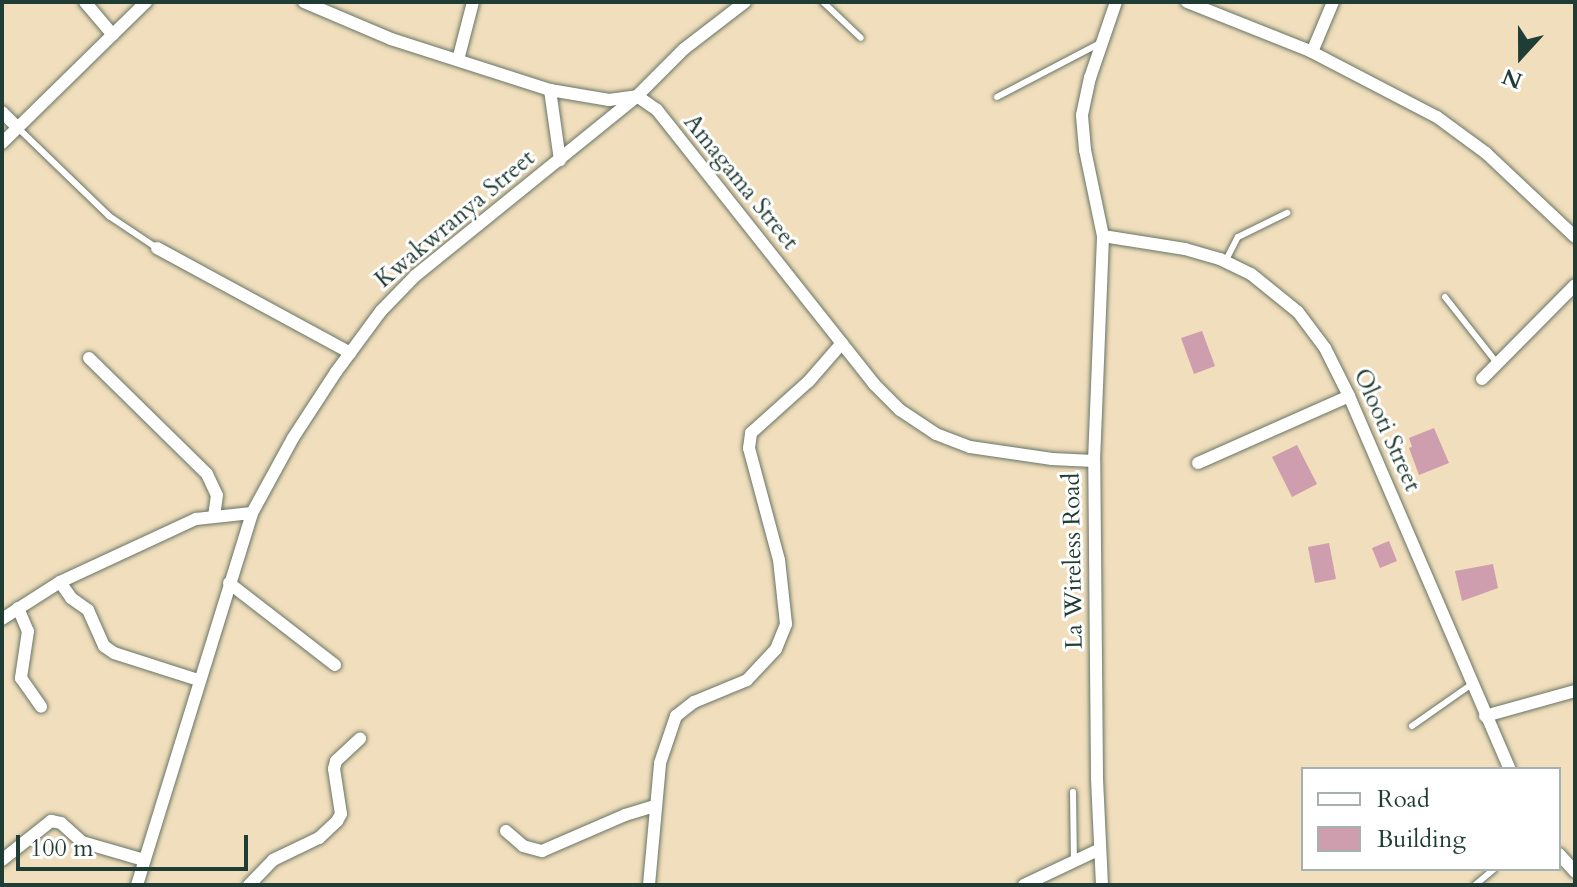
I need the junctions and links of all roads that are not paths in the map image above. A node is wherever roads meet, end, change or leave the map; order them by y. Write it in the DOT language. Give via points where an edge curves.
graph roads {
  1 [pos="85,2"];
  2 [pos="146,2"];
  3 [pos="304,2"];
  4 [pos="473,2"];
  5 [pos="745,2"];
  6 [pos="823,2"];
  7 [pos="1116,2"];
  8 [pos="1187,2"];
  9 [pos="1333,2"];
  10 [pos="113,35"];
  11 [pos="861,38"];
  12 [pos="1102,42"];
  13 [pos="1312,52"];
  14 [pos="458,60"];
  15 [pos="550,90"];
  16 [pos="637,96"];
  17 [pos="997,97"];
  18 [pos="2,112"];
  19 [pos="18,128"];
  20 [pos="2,143"];
  21 [pos="560,160"];
  22 [pos="1287,213"];
  23 [pos="1103,236"];
  24 [pos="1575,237"];
  25 [pos="157,248"];
  26 [pos="1225,262"];
  27 [pos="1575,285"];
  28 [pos="1445,297"];
  29 [pos="842,343"];
  30 [pos="350,353"];
  31 [pos="89,358"];
  32 [pos="1497,363"];
  33 [pos="1482,379"];
  34 [pos="1349,396"];
  35 [pos="1094,461"];
  36 [pos="1198,463"];
  37 [pos="252,513"];
  38 [pos="214,516"];
  39 [pos="60,582"];
  40 [pos="229,583"];
  41 [pos="8,611"];
  42 [pos="335,665"];
  43 [pos="198,680"];
  44 [pos="1472,684"];
  45 [pos="1575,691"];
  46 [pos="41,707"];
  47 [pos="1485,716"];
  48 [pos="1412,726"];
  49 [pos="360,739"];
  50 [pos="1509,767"];
  51 [pos="1073,792"];
  52 [pos="655,806"];
  53 [pos="506,831"];
  54 [pos="1100,849"];
  55 [pos="1561,856"];
  56 [pos="2,860"];
  57 [pos="144,860"];
  58 [pos="1074,862"];
  59 [pos="1492,871"];
  60 [pos="1575,872"];
  61 [pos="137,885"];
  62 [pos="249,885"];
  63 [pos="649,885"];
  64 [pos="1024,885"];
  65 [pos="1102,885"];
  66 [pos="1475,885"];
  1 -- 10 [label="street"];
  2 -- 10 [label="street"];
  3 -- 14 [label="street"];
  4 -- 14 [label="street"];
  5 -- 16 [label="street, Kwakwranya Street" via="684,49"];
  6 -- 11 [label="lane"];
  7 -- 12 [label="street, La Wireless Road"];
  8 -- 13 [label="street"];
  9 -- 13 [label="street"];
  10 -- 19 [label="street"];
  12 -- 17 [label="lane"];
  12 -- 23 [label="street, La Wireless Road" via="1082,115"];
  13 -- 24 [label="street" via="1437,117 1486,153"];
  14 -- 15 [label="street"];
  15 -- 16 [label="street" via="609,100"];
  15 -- 21 [label="street"];
  16 -- 21 [label="street, Kwakwranya Street"];
  16 -- 29 [label="street, Amagama Street" via="657,110"];
  18 -- 19 [label="street"];
  19 -- 20 [label="street"];
  19 -- 25 [label="lane" via="109,216"];
  21 -- 30 [label="street, Kwakwranya Street" via="415,276"];
  22 -- 26 [label="lane" via="1238,237"];
  23 -- 26 [label="street, Olooti Street" via="1185,249"];
  23 -- 35 [label="street, La Wireless Road"];
  25 -- 30 [label="street"];
  26 -- 34 [label="street, Olooti Street" via="1251,274 1298,312 1325,348"];
  27 -- 32 [label="street"];
  28 -- 32 [label="lane"];
  29 -- 35 [label="street, Amagama Street" via="900,410 936,434 1000,453"];
  29 -- 52 [label="street" via="809,381 757,425 749,441 782,575 787,606 782,638 747,680 694,702 676,716 660,763"];
  30 -- 37 [label="street, Kwakwranya Street" via="293,438"];
  31 -- 38 [label="street" via="215,484"];
  32 -- 33 [label="street"];
  34 -- 36 [label="street"];
  34 -- 44 [label="street, Olooti Street"];
  35 -- 54 [label="street, La Wireless Road"];
  37 -- 38 [label="street"];
  37 -- 40 [label="street, Kwakwranya Street"];
  38 -- 39 [label="street" via="174,528"];
  39 -- 41 [label="street"];
  39 -- 43 [label="street" via="88,610 104,646"];
  40 -- 42 [label="street"];
  40 -- 43 [label="street, Kwakwranya Street"];
  41 -- 46 [label="street" via="28,631 21,678"];
  43 -- 57 [label="street, Kwakwranya Street"];
  44 -- 47 [label="street, Olooti Street"];
  44 -- 48 [label="lane"];
  45 -- 47 [label="street"];
  47 -- 50 [label="street, Olooti Street"];
  49 -- 62 [label="street" via="336,761 341,814 337,821 319,838 273,860"];
  51 -- 58 [label="lane"];
  52 -- 53 [label="street" via="542,851 523,846"];
  52 -- 63 [label="street"];
  54 -- 58 [label="street"];
  54 -- 65 [label="street, La Wireless Road"];
  55 -- 60 [label="street"];
  56 -- 57 [label="street" via="51,821 82,842"];
  57 -- 61 [label="street, Kwakwranya Street"];
  58 -- 64 [label="street"];
  59 -- 66 [label="lane"];
}
